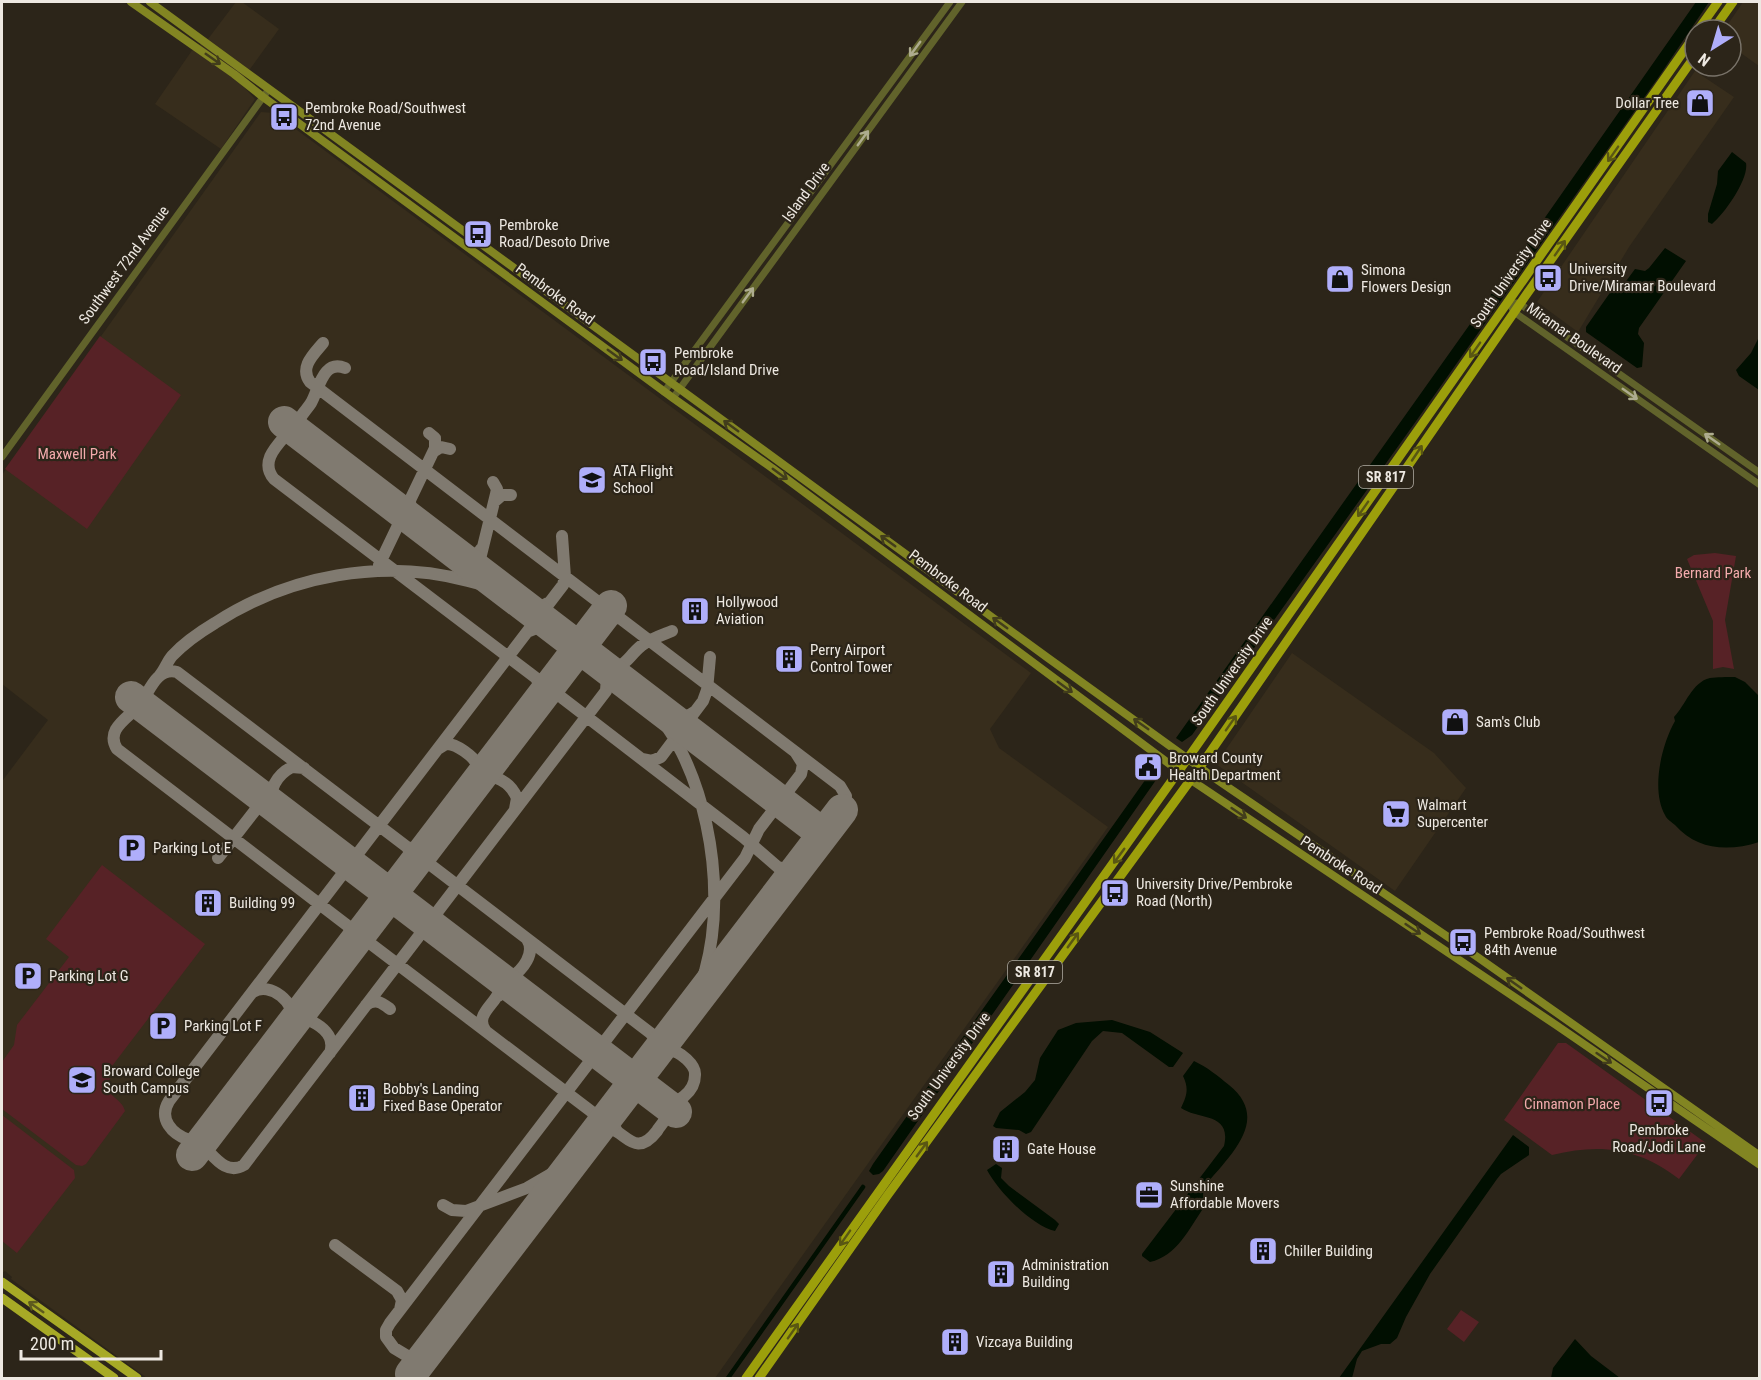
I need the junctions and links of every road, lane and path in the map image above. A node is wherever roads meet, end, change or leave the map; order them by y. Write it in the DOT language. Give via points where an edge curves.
graph roads {
  1 [pos="131,2"];
  2 [pos="151,2"];
  3 [pos="950,2"];
  4 [pos="962,2"];
  5 [pos="1718,2"];
  6 [pos="1733,2"];
  7 [pos="142,5"];
  8 [pos="1707,18"];
  9 [pos="1722,18"];
  10 [pos="202,38"];
  11 [pos="1683,52"];
  12 [pos="1683,73"];
  13 [pos="269,89"];
  14 [pos="263,97"];
  15 [pos="1632,126"];
  16 [pos="1633,144"];
  17 [pos="356,165"];
  18 [pos="405,187"];
  19 [pos="397,195"];
  20 [pos="457,225"];
  21 [pos="1509,302"];
  22 [pos="1520,304"];
  23 [pos="1514,312"];
  24 [pos="671,382"];
  25 [pos="680,389"];
  26 [pos="664,392"];
  27 [pos="673,398"];
  28 [pos="2,456"];
  29 [pos="1760,473"];
  30 [pos="1760,485"];
  31 [pos="1318,573"];
  32 [pos="1285,644"];
  33 [pos="1188,758"];
  34 [pos="1200,767"];
  35 [pos="1179,771"];
  36 [pos="1191,780"];
  37 [pos="1455,942"];
  38 [pos="1448,952"];
  39 [pos="1760,1156"];
  40 [pos="1760,1165"];
  41 [pos="2,1282"];
  42 [pos="2,1298"];
  43 [pos="114,1378"];
  44 [pos="137,1378"];
  45 [pos="746,1378"];
  46 [pos="759,1378"];
  1 -- 7 [label="main road, Pembroke Road"];
  2 -- 7 [label="main road"];
  2 -- 10 [label="main road, Pembroke Road"];
  3 -- 24 [label="street, Island Drive, one-way"];
  25 -- 4 [label="street, Island Drive, one-way"];
  5 -- 8 [label="main road"];
  6 -- 9 [label="main road"];
  7 -- 10 [label="main road" via="193,38"];
  7 -- 14 [label="main road, Pembroke Road, one-way"];
  10 -- 13 [label="main road, Pembroke Road"];
  11 -- 15 [label="main road, South University Drive / SR 817"];
  12 -- 16 [label="main road, South University Drive / SR 817"];
  13 -- 14 [label="street, Southwest 72nd Avenue"];
  13 -- 18 [label="main road, Pembroke Road"];
  14 -- 17 [label="main road, Pembroke Road"];
  14 -- 28 [label="street, Southwest 72nd Avenue"];
  15 -- 16 [label="main road"];
  15 -- 21 [label="main road, South University Drive / SR 817, one-way"];
  22 -- 16 [label="main road, South University Drive / SR 817, one-way"];
  17 -- 18 [label="main road" via="364,164 397,187"];
  17 -- 19 [label="main road, Pembroke Road"];
  18 -- 20 [label="main road, Pembroke Road"];
  19 -- 20 [label="main road" via="410,199 446,225"];
  19 -- 26 [label="main road, Pembroke Road, one-way"];
  20 -- 24 [label="main road, Pembroke Road"];
  21 -- 22 [label="street, Miramar Boulevard"];
  21 -- 23 [label="street, Miramar Boulevard"];
  21 -- 31 [label="main road, South University Drive / SR 817, one-way"];
  22 -- 23 [label="main road, South University Drive / SR 817"];
  29 -- 22 [label="street, Miramar Boulevard, one-way"];
  23 -- 30 [label="street, Miramar Boulevard, one-way"];
  32 -- 23 [label="main road, South University Drive / SR 817, one-way"];
  24 -- 25 [label="main road, Pembroke Road"];
  24 -- 26 [label="street, Island Drive"];
  25 -- 27 [label="street, Island Drive"];
  33 -- 25 [label="main road, Pembroke Road, one-way"];
  26 -- 27 [label="main road, Pembroke Road"];
  27 -- 35 [label="main road, Pembroke Road, one-way"];
  31 -- 32 [label="main road" via="1320,582"];
  31 -- 33 [label="main road, South University Drive / SR 817"];
  34 -- 32 [label="main road, South University Drive / SR 817, one-way"];
  33 -- 34 [label="main road, Pembroke Road"];
  33 -- 35 [label="main road, South University Drive / SR 817"];
  34 -- 36 [label="main road, South University Drive / SR 817"];
  34 -- 37 [label="main road, Pembroke Road"];
  35 -- 36 [label="main road, Pembroke Road"];
  35 -- 45 [label="main road, South University Drive / SR 817, one-way"];
  36 -- 38 [label="main road, Pembroke Road, one-way"];
  46 -- 36 [label="main road, South University Drive / SR 817, one-way"];
  37 -- 38 [label="main road"];
  39 -- 37 [label="main road, Pembroke Road, one-way"];
  38 -- 40 [label="main road, Pembroke Road, one-way"];
  44 -- 41 [label="highway, one-way"];
  42 -- 43 [label="highway"];
}
